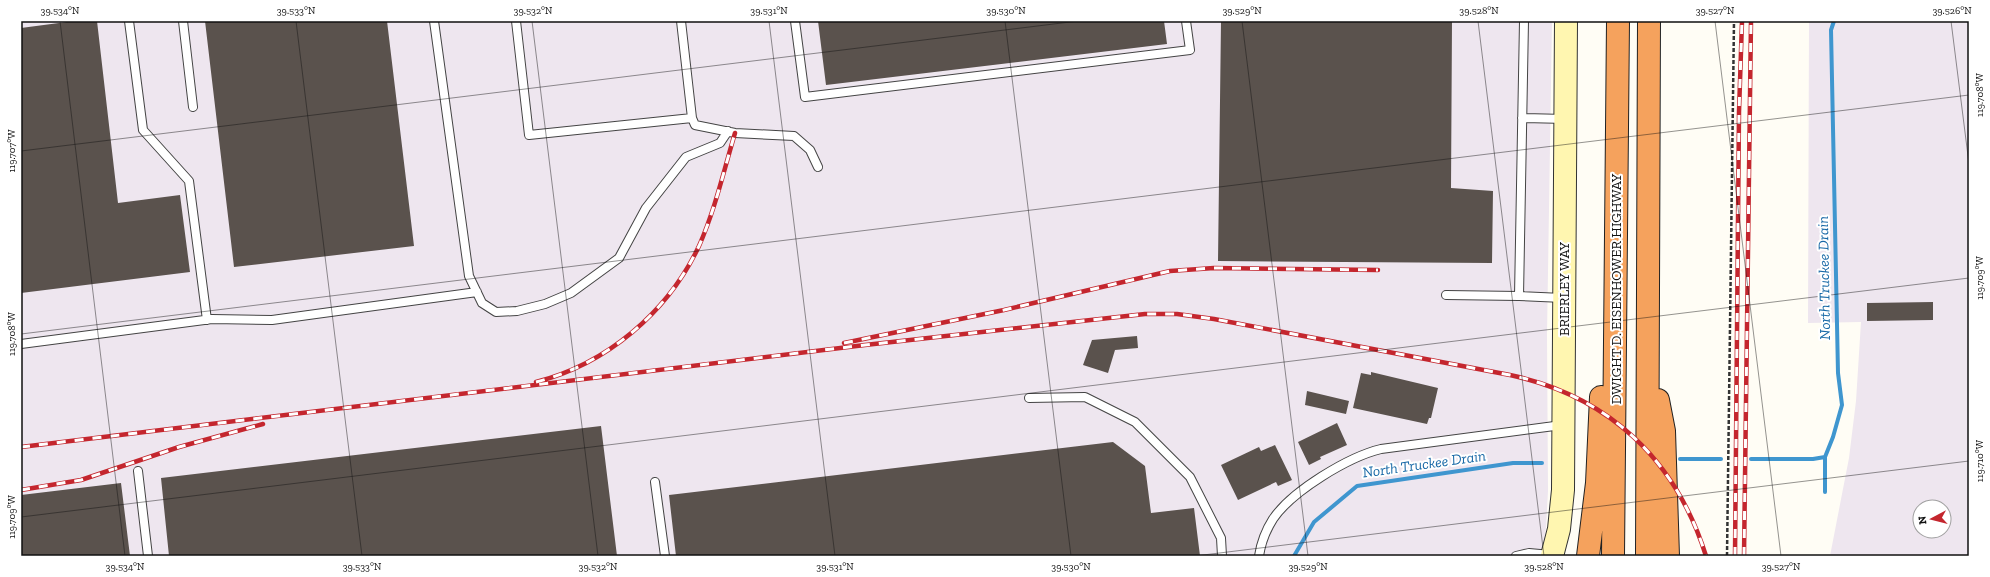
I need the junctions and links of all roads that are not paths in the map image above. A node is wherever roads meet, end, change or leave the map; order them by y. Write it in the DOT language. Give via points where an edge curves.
graph roads {
  1 [pos="129,21"];
  2 [pos="183,21"];
  3 [pos="434,21"];
  4 [pos="516,21"];
  5 [pos="681,21"];
  6 [pos="795,21"];
  7 [pos="1186,21"];
  8 [pos="1524,21"];
  9 [pos="1566,21"];
  10 [pos="1618,21"];
  11 [pos="1649,21"];
  12 [pos="193,107"];
  13 [pos="692,118"];
  14 [pos="1522,118"];
  15 [pos="1566,119"];
  16 [pos="728,131"];
  17 [pos="1617,148"];
  18 [pos="818,167"];
  19 [pos="477,292"];
  20 [pos="1446,295"];
  21 [pos="1519,296"];
  22 [pos="1564,298"];
  23 [pos="207,320"];
  24 [pos="21,344"];
  25 [pos="1649,354"];
  26 [pos="1029,398"];
  27 [pos="1563,425"];
  28 [pos="138,471"];
  29 [pos="655,482"];
  30 [pos="1553,555"];
  31 [pos="148,556"];
  32 [pos="665,556"];
  33 [pos="1222,556"];
  34 [pos="1259,556"];
  35 [pos="1516,556"];
  36 [pos="1588,556"];
  37 [pos="1613,556"];
  38 [pos="1647,556"];
  39 [pos="1668,556"];
  1 -- 23 [label="lane" via="143,130 189,181"];
  2 -- 12 [label="lane"];
  3 -- 19 [label="lane" via="468,276"];
  4 -- 13 [label="lane" via="530,135"];
  5 -- 13 [label="lane"];
  6 -- 7 [label="lane" via="805,97 1190,50"];
  8 -- 14 [label="lane"];
  9 -- 15 [label="street, BRIERLEY WAY"];
  10 -- 17 [label="highway, DWIGHT D. EISENHOWER HIGHWAY"];
  11 -- 25 [label="highway"];
  13 -- 16 [label="lane" via="695,125"];
  14 -- 15 [label="lane"];
  14 -- 21 [label="lane"];
  15 -- 22 [label="street, BRIERLEY WAY"];
  16 -- 18 [label="lane" via="794,136 810,150"];
  16 -- 19 [label="lane" via="720,143 686,157 646,208 619,258 571,293 545,304 517,311 496,312 482,303"];
  17 -- 36 [label="highway" via="1609,216 1597,482"];
  17 -- 37 [label="highway, DWIGHT D. EISENHOWER HIGHWAY"];
  19 -- 23 [label="lane" via="272,320"];
  20 -- 21 [label="lane"];
  21 -- 22 [label="lane"];
  22 -- 27 [label="street, BRIERLEY WAY"];
  23 -- 24 [label="lane"];
  25 -- 38 [label="highway"];
  25 -- 39 [label="highway" via="1664,431"];
  26 -- 33 [label="lane" via="1085,397 1135,422 1190,477 1221,538"];
  27 -- 30 [label="street, BRIERLEY WAY" via="1562,505"];
  27 -- 34 [label="lane" via="1381,449 1356,457 1312,484 1274,517 1266,531"];
  28 -- 31 [label="lane"];
  29 -- 32 [label="lane"];
  30 -- 35 [label="lane" via="1529,553"];
}
